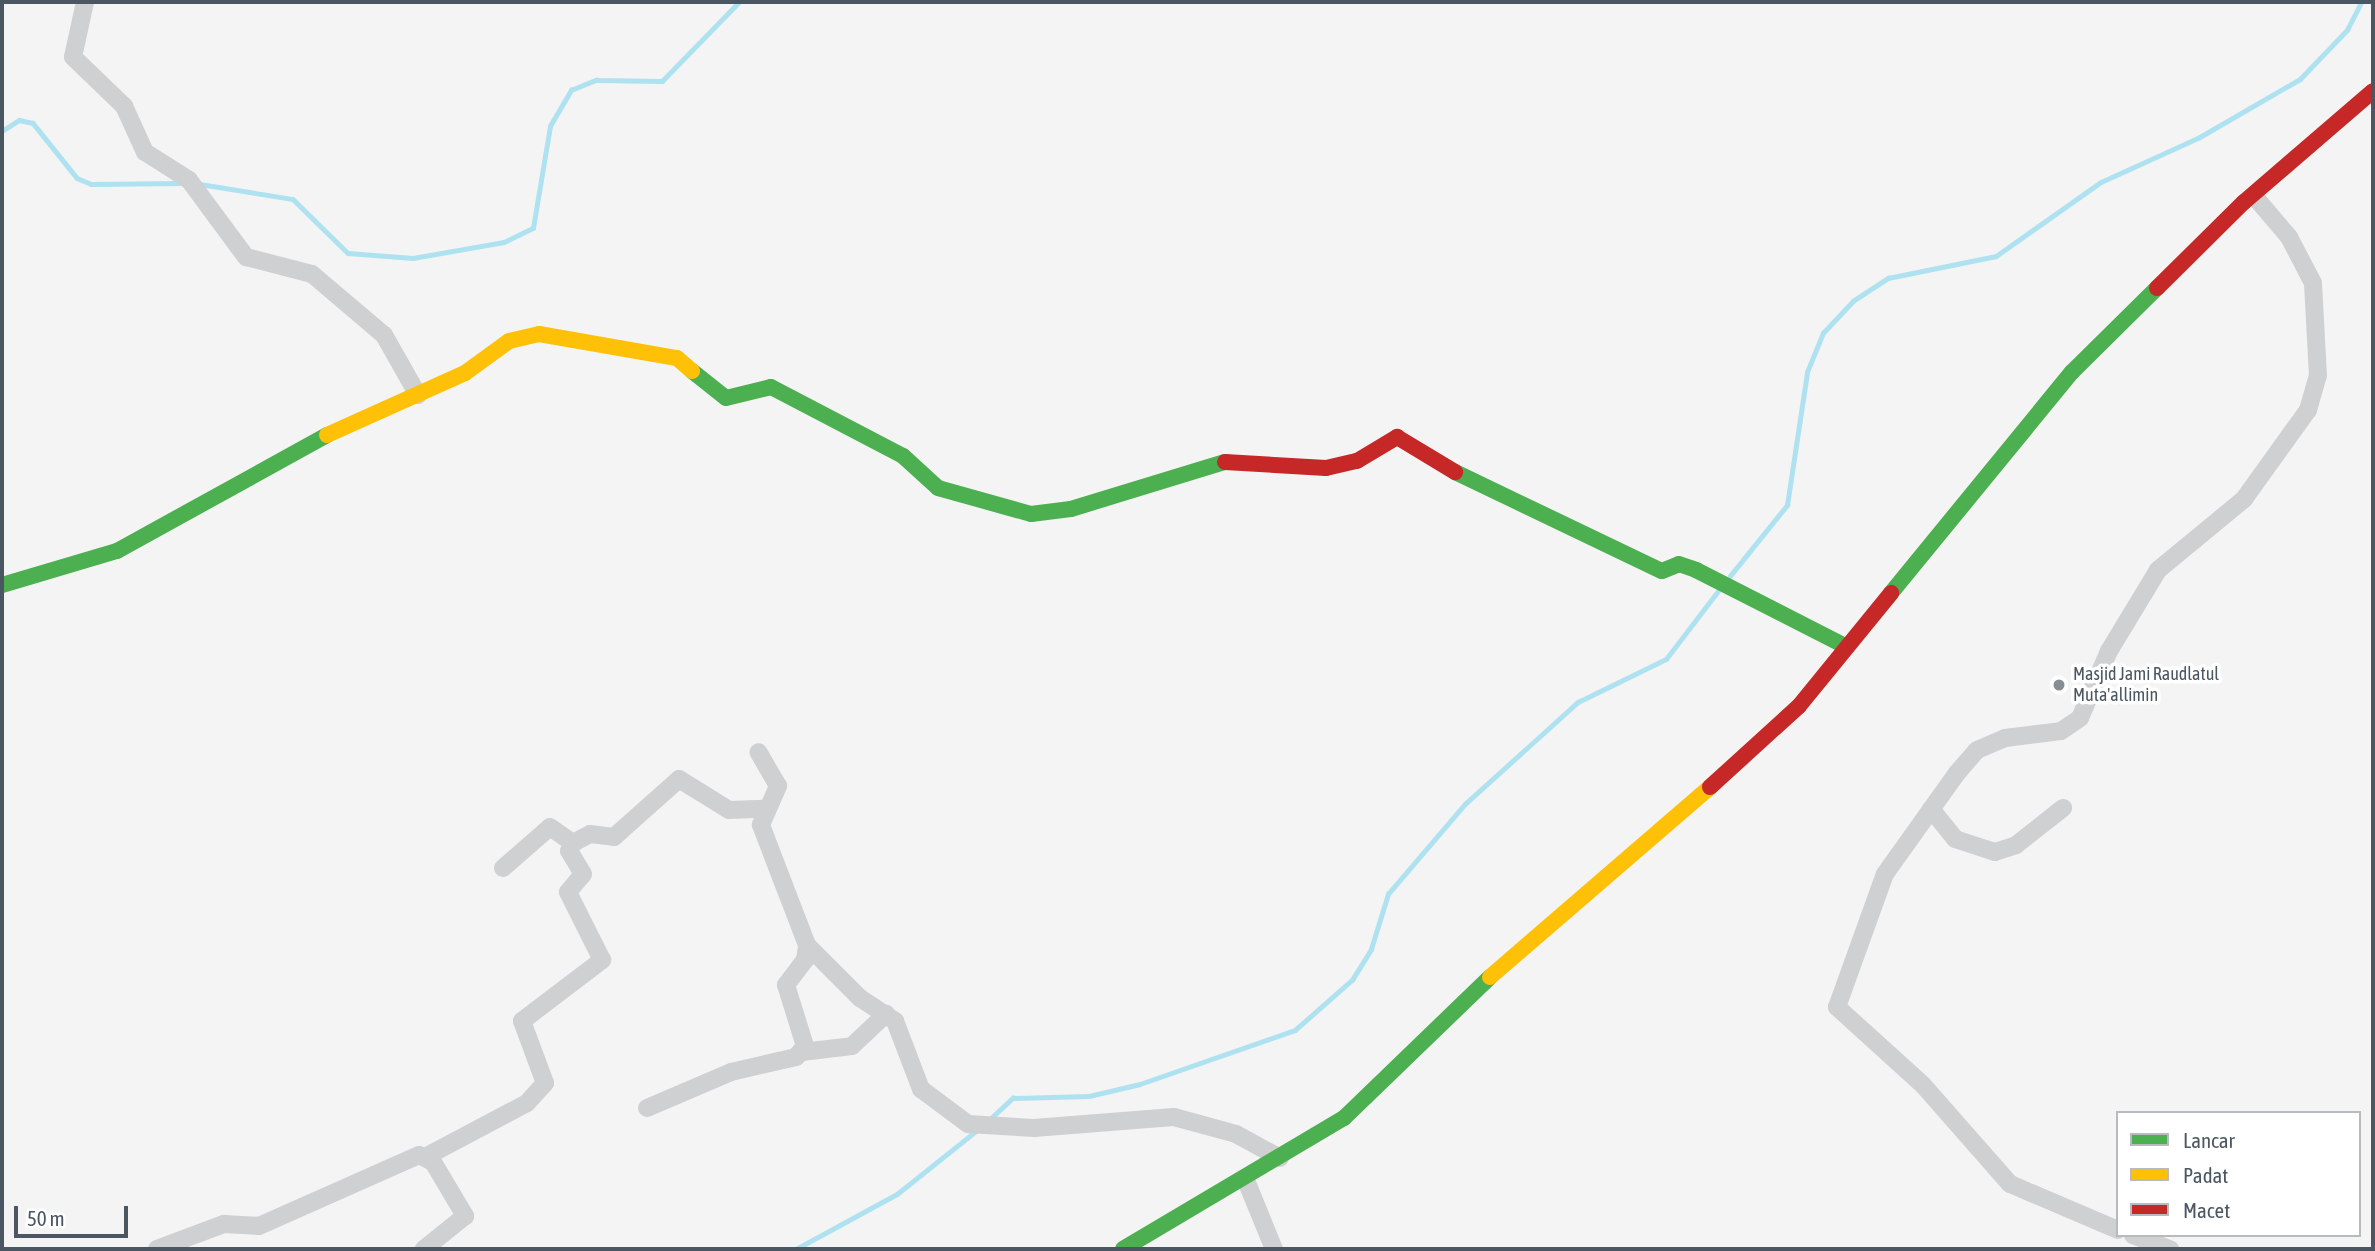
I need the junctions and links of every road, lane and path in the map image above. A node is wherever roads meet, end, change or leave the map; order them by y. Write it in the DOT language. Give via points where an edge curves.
graph roads {
  1 [pos="85,2"];
  2 [pos="2373,91"];
  3 [pos="2255,195"];
  4 [pos="418,395"];
  5 [pos="2,585"];
  6 [pos="1845,646"];
  7 [pos="758,752"];
  8 [pos="2063,808"];
  9 [pos="765,809"];
  10 [pos="1931,809"];
  11 [pos="573,843"];
  12 [pos="503,868"];
  13 [pos="807,945"];
  14 [pos="886,1014"];
  15 [pos="802,1052"];
  16 [pos="647,1108"];
  17 [pos="427,1156"];
  18 [pos="1280,1158"];
  19 [pos="1245,1178"];
  20 [pos="2116,1229"];
  21 [pos="2138,1237"];
  22 [pos="157,1249"];
  23 [pos="424,1249"];
  24 [pos="1123,1249"];
  25 [pos="1274,1249"];
  26 [pos="2170,1249"];
  1 -- 4 [label="street" via="73,57 124,106 145,152 190,180 246,257 312,274 384,335"];
  2 -- 3 [label="street"];
  3 -- 6 [label="street" via="2073,372"];
  3 -- 10 [label="street" via="2289,237 2313,284 2318,376 2308,410 2244,499 2158,570 2115,640 2080,719 2061,731 2005,738 1977,750"];
  4 -- 5 [label="street" via="335,432 117,551"];
  4 -- 6 [label="street" via="465,373 509,341 540,334 599,341 693,365 726,398 771,387 903,456 938,488 1031,514 1071,509 1217,462 1326,468 1357,461 1398,437 1468,480 1643,563 1662,571 1679,564 1696,570"];
  6 -- 18 [label="street" via="1799,706 1742,760 1535,934 1344,1118"];
  7 -- 9 [label="street" via="778,786"];
  8 -- 10 [label="street" via="2016,845 1995,852 1955,839"];
  9 -- 11 [label="street" via="729,810 679,779 614,837 590,834"];
  9 -- 13 [label="street" via="761,825"];
  10 -- 20 [label="street" via="1885,874 1839,1013 1923,1085 2010,1184"];
  11 -- 12 [label="street" via="550,827"];
  11 -- 17 [label="street" via="569,851 583,874 568,892 602,960 522,1021 545,1083 527,1103"];
  13 -- 14 [label="street"];
  13 -- 15 [label="street" via="805,960 786,985 806,1038"];
  14 -- 15 [label="street" via="852,1046"];
  14 -- 18 [label="street" via="895,1021 921,1089 968,1124 1034,1128 1174,1117 1236,1133"];
  15 -- 16 [label="street" via="731,1072"];
  17 -- 22 [label="street" via="259,1226 224,1224"];
  17 -- 23 [label="street" via="465,1216"];
  18 -- 19 [label="street"];
  19 -- 24 [label="street"];
  19 -- 25 [label="street"];
  21 -- 26 [label="street"];
}
